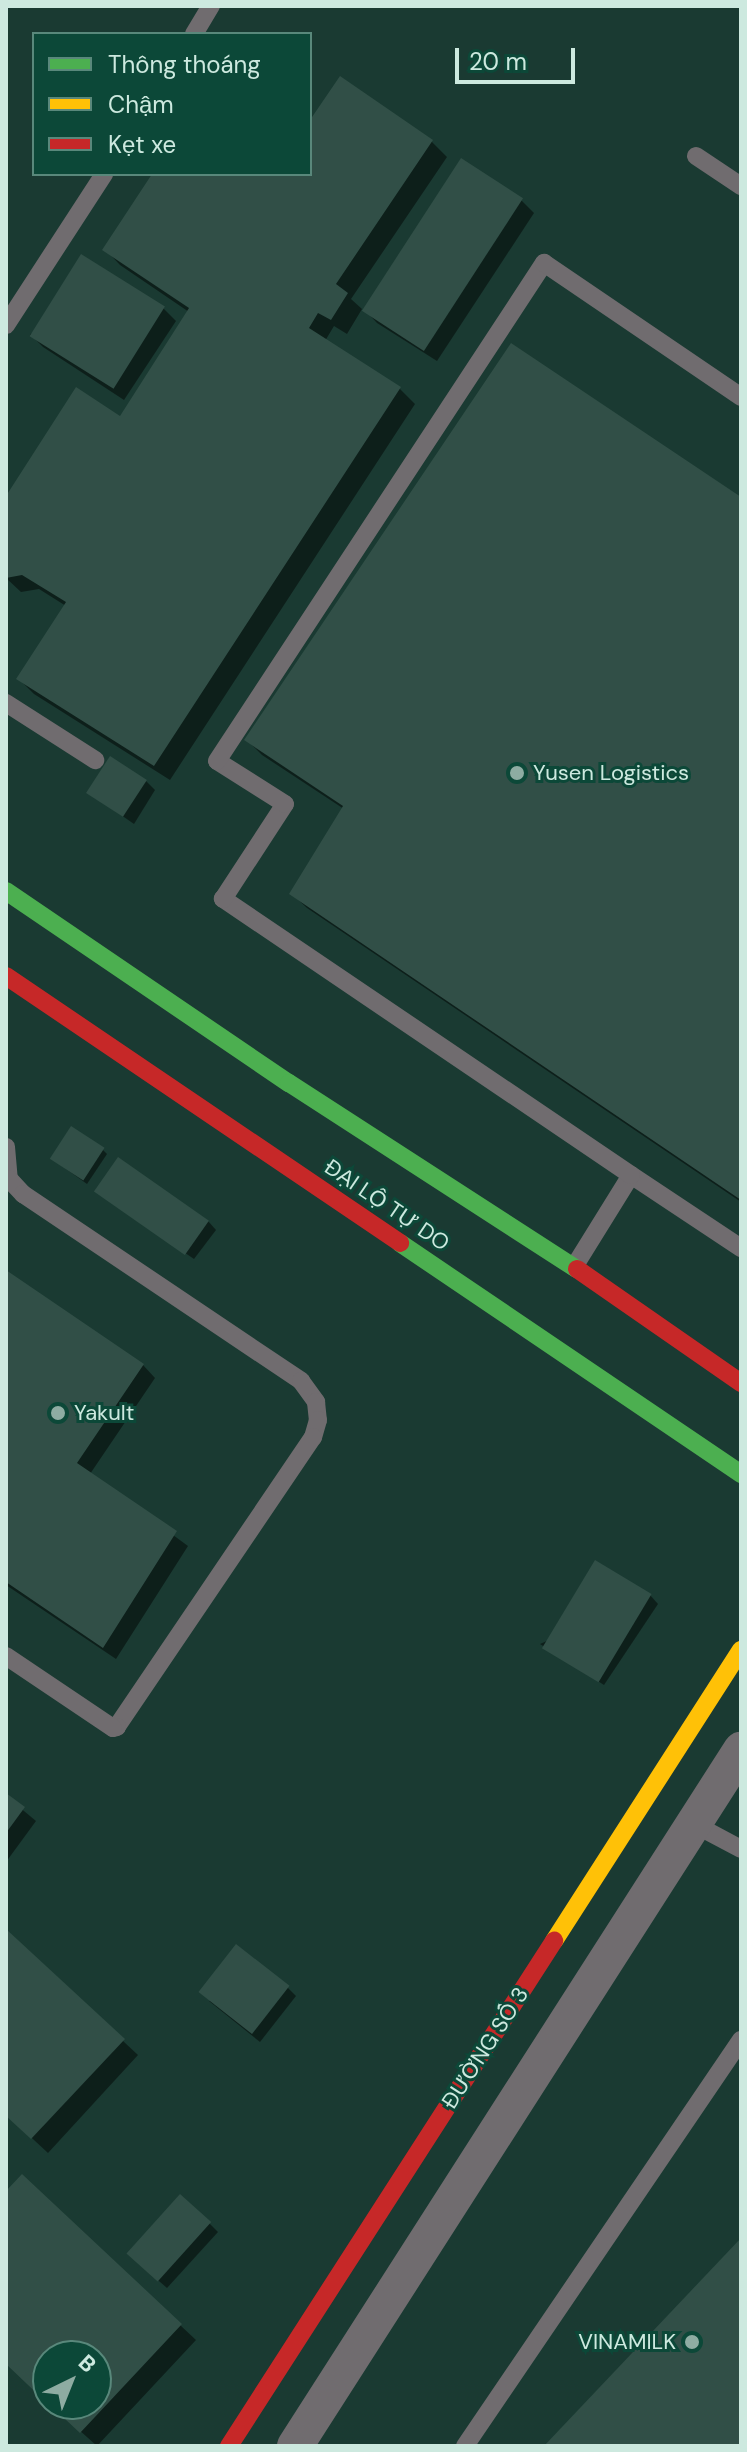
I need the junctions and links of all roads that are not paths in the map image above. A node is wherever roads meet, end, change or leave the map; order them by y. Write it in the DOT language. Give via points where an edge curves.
graph roads {
  1 [pos="211,6"];
  2 [pos="195,32"];
  3 [pos="696,156"];
  4 [pos="103,176"];
  5 [pos="741,186"];
  6 [pos="6,325"];
  7 [pos="741,397"];
  8 [pos="6,703"];
  9 [pos="95,760"];
  10 [pos="6,891"];
  11 [pos="6,976"];
  12 [pos="6,1147"];
  13 [pos="631,1175"];
  14 [pos="12,1186"];
  15 [pos="741,1248"];
  16 [pos="574,1267"];
  17 [pos="741,1383"];
  18 [pos="741,1474"];
  19 [pos="741,1650"];
  20 [pos="6,1656"];
  21 [pos="741,1750"];
  22 [pos="694,1824"];
  23 [pos="741,1849"];
  24 [pos="741,2040"];
  25 [pos="229,2446"];
  26 [pos="295,2446"];
  27 [pos="465,2446"];
  1 -- 2 [label="lane"];
  3 -- 5 [label="lane"];
  4 -- 6 [label="lane"];
  7 -- 13 [label="lane" via="544,263 217,761 285,804 223,899"];
  8 -- 9 [label="lane"];
  10 -- 16 [label="street"];
  11 -- 18 [label="street, ĐẠI LỘ TỰ DO"];
  12 -- 14 [label="lane"];
  13 -- 15 [label="lane"];
  13 -- 16 [label="lane"];
  14 -- 20 [label="lane" via="301,1381 316,1402 318,1420 313,1437 117,1727"];
  16 -- 17 [label="street"];
  19 -- 25 [label="street, ĐƯỜNG SỐ 3"];
  21 -- 22 [label="street"];
  22 -- 23 [label="lane"];
  22 -- 26 [label="street"];
  24 -- 27 [label="lane"];
}
